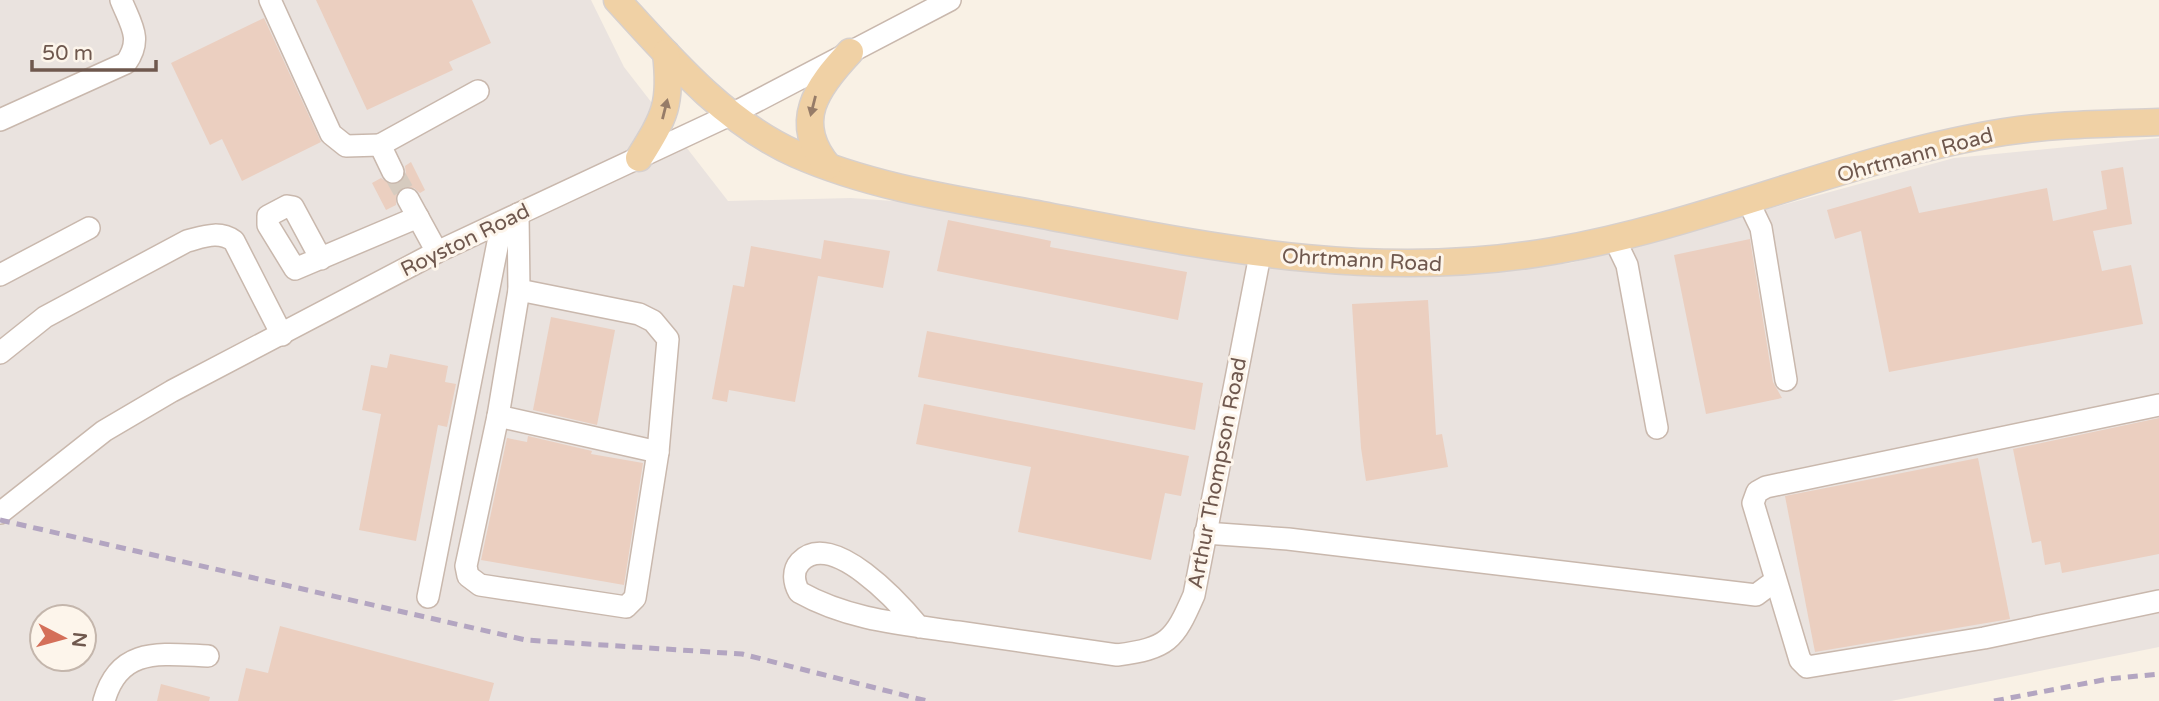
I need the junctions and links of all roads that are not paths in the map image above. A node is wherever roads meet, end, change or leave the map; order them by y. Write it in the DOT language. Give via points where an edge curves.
graph roads {
  1 [pos="121,0"];
  2 [pos="270,0"];
  3 [pos="617,0"];
  4 [pos="950,0"];
  5 [pos="850,52"];
  6 [pos="666,53"];
  7 [pos="478,91"];
  8 [pos="732,114"];
  9 [pos="0,120"];
  10 [pos="2159,122"];
  11 [pos="380,145"];
  12 [pos="639,158"];
  13 [pos="828,166"];
  14 [pos="393,172"];
  15 [pos="1748,201"];
  16 [pos="510,218"];
  17 [pos="89,228"];
  18 [pos="1614,238"];
  19 [pos="437,252"];
  20 [pos="1260,255"];
  21 [pos="321,259"];
  22 [pos="0,275"];
  23 [pos="519,290"];
  24 [pos="282,335"];
  25 [pos="0,353"];
  26 [pos="1786,380"];
  27 [pos="2159,405"];
  28 [pos="498,416"];
  29 [pos="1657,428"];
  30 [pos="658,452"];
  31 [pos="0,513"];
  32 [pos="1205,533"];
  33 [pos="1775,581"];
  34 [pos="428,597"];
  35 [pos="2159,601"];
  36 [pos="919,627"];
  37 [pos="208,656"];
  38 [pos="104,701"];
  1 -- 9 [label="street" via="136,40 126,63"];
  2 -- 11 [label="street" via="331,134 346,146"];
  3 -- 6 [label="main road, Ohrtmann Road"];
  4 -- 5 [label="street, Royston Road"];
  5 -- 8 [label="street, Royston Road"];
  5 -- 13 [label="main road, one-way" via="817,92 810,115 811,139"];
  6 -- 8 [label="main road, Ohrtmann Road"];
  12 -- 6 [label="main road, one-way" via="667,105"];
  7 -- 11 [label="street"];
  8 -- 12 [label="street, Royston Road"];
  8 -- 13 [label="main road, Ohrtmann Road" via="793,153"];
  10 -- 15 [label="main road, Ohrtmann Road" via="2002,132"];
  11 -- 14 [label="street"];
  12 -- 16 [label="street, Royston Road"];
  13 -- 20 [label="main road, Ohrtmann Road" via="911,191"];
  15 -- 18 [label="main road, Ohrtmann Road"];
  15 -- 26 [label="street" via="1761,228"];
  16 -- 19 [label="street, Royston Road"];
  16 -- 23 [label="street"];
  16 -- 34 [label="street"];
  17 -- 22 [label="street"];
  18 -- 20 [label="main road, Ohrtmann Road" via="1450,265"];
  18 -- 29 [label="street" via="1627,265"];
  19 -- 21 [label="street" via="413,208"];
  19 -- 24 [label="street, Royston Road"];
  20 -- 32 [label="street, Arthur Thompson Road"];
  23 -- 28 [label="street"];
  23 -- 30 [label="street" via="639,314 664,331 670,348"];
  24 -- 25 [label="street" via="234,241 212,234 187,241 45,317"];
  24 -- 31 [label="street, Royston Road" via="104,431"];
  27 -- 33 [label="street" via="1766,487 1757,492 1753,503"];
  28 -- 30 [label="street"];
  28 -- 30 [label="street" via="466,566 468,576 480,585 630,605 635,598"];
  32 -- 33 [label="street" via="1756,595"];
  32 -- 36 [label="street, Arthur Thompson Road" via="1194,595 1178,631 1146,651 1117,654"];
  33 -- 35 [label="street" via="1800,660 1811,668"];
  36 -- 36 [label="street, Arthur Thompson Road" via="852,563 820,553 797,567 794,579 799,592 830,610"];
  37 -- 38 [label="street" via="136,657 109,681"];
}
